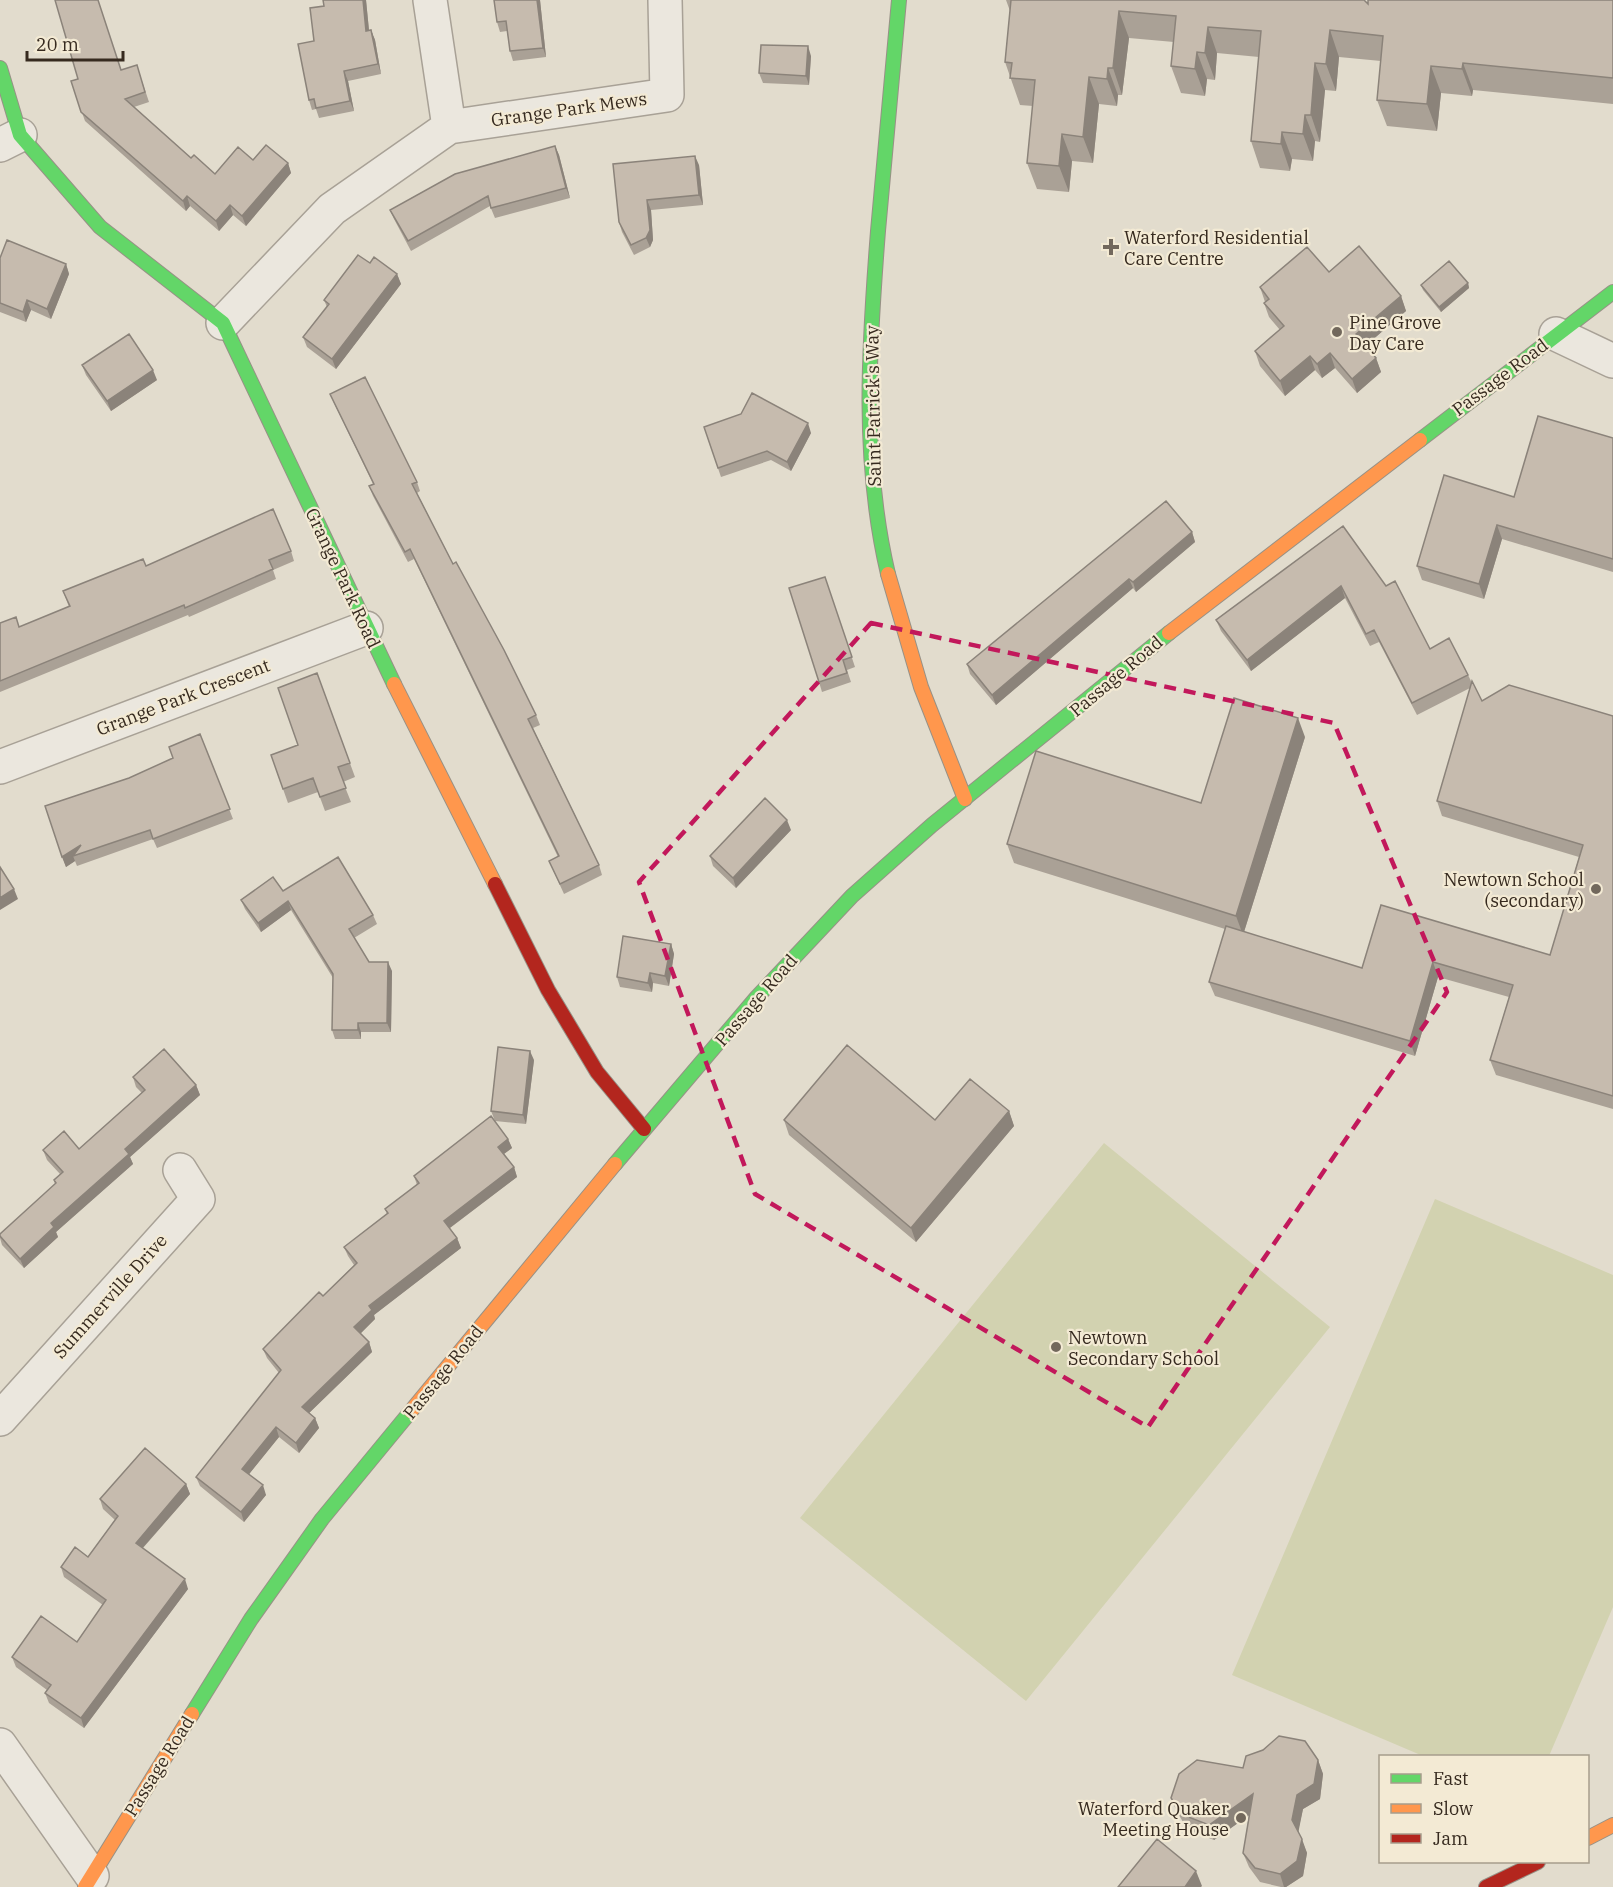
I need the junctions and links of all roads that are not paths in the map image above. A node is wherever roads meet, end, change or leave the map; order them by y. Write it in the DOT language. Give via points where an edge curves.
graph roads {
  1 [pos="430,0"];
  2 [pos="665,0"];
  3 [pos="899,0"];
  4 [pos="0,68"];
  5 [pos="449,127"];
  6 [pos="10,140"];
  7 [pos="1613,291"];
  8 [pos="223,323"];
  9 [pos="1556,334"];
  10 [pos="1613,362"];
  11 [pos="366,628"];
  12 [pos="0,767"];
  13 [pos="965,799"];
  14 [pos="644,1129"];
  15 [pos="180,1170"];
  16 [pos="0,1419"];
  17 [pos="0,1745"];
  18 [pos="1613,1825"];
  19 [pos="1589,1837"];
  20 [pos="1536,1863"];
  21 [pos="89,1881"];
  22 [pos="1486,1887"];
  1 -- 5 [label="street"];
  2 -- 5 [label="street, Grange Park Mews" via="667,95"];
  3 -- 13 [label="main road, Saint Patrick's Way" via="874,285 871,467 883,552 895,601 932,719"];
  4 -- 6 [label="main road, Grange Park Road"];
  5 -- 8 [label="street" via="332,209"];
  6 -- 8 [label="main road, Grange Park Road" via="100,228"];
  7 -- 9 [label="main road, Passage Road"];
  8 -- 11 [label="main road, Grange Park Road"];
  9 -- 10 [label="street"];
  9 -- 13 [label="main road, Passage Road" via="1165,636"];
  11 -- 12 [label="street, Grange Park Crescent"];
  11 -- 14 [label="main road, Grange Park Road" via="575,1039"];
  13 -- 14 [label="main road, Passage Road" via="852,896 764,989"];
  14 -- 21 [label="main road, Passage Road" via="295,1554"];
  15 -- 16 [label="street, Summerville Drive" via="198,1199"];
  17 -- 21 [label="street"];
  18 -- 19 [label="main road"];
  20 -- 22 [label="main road"];
}
